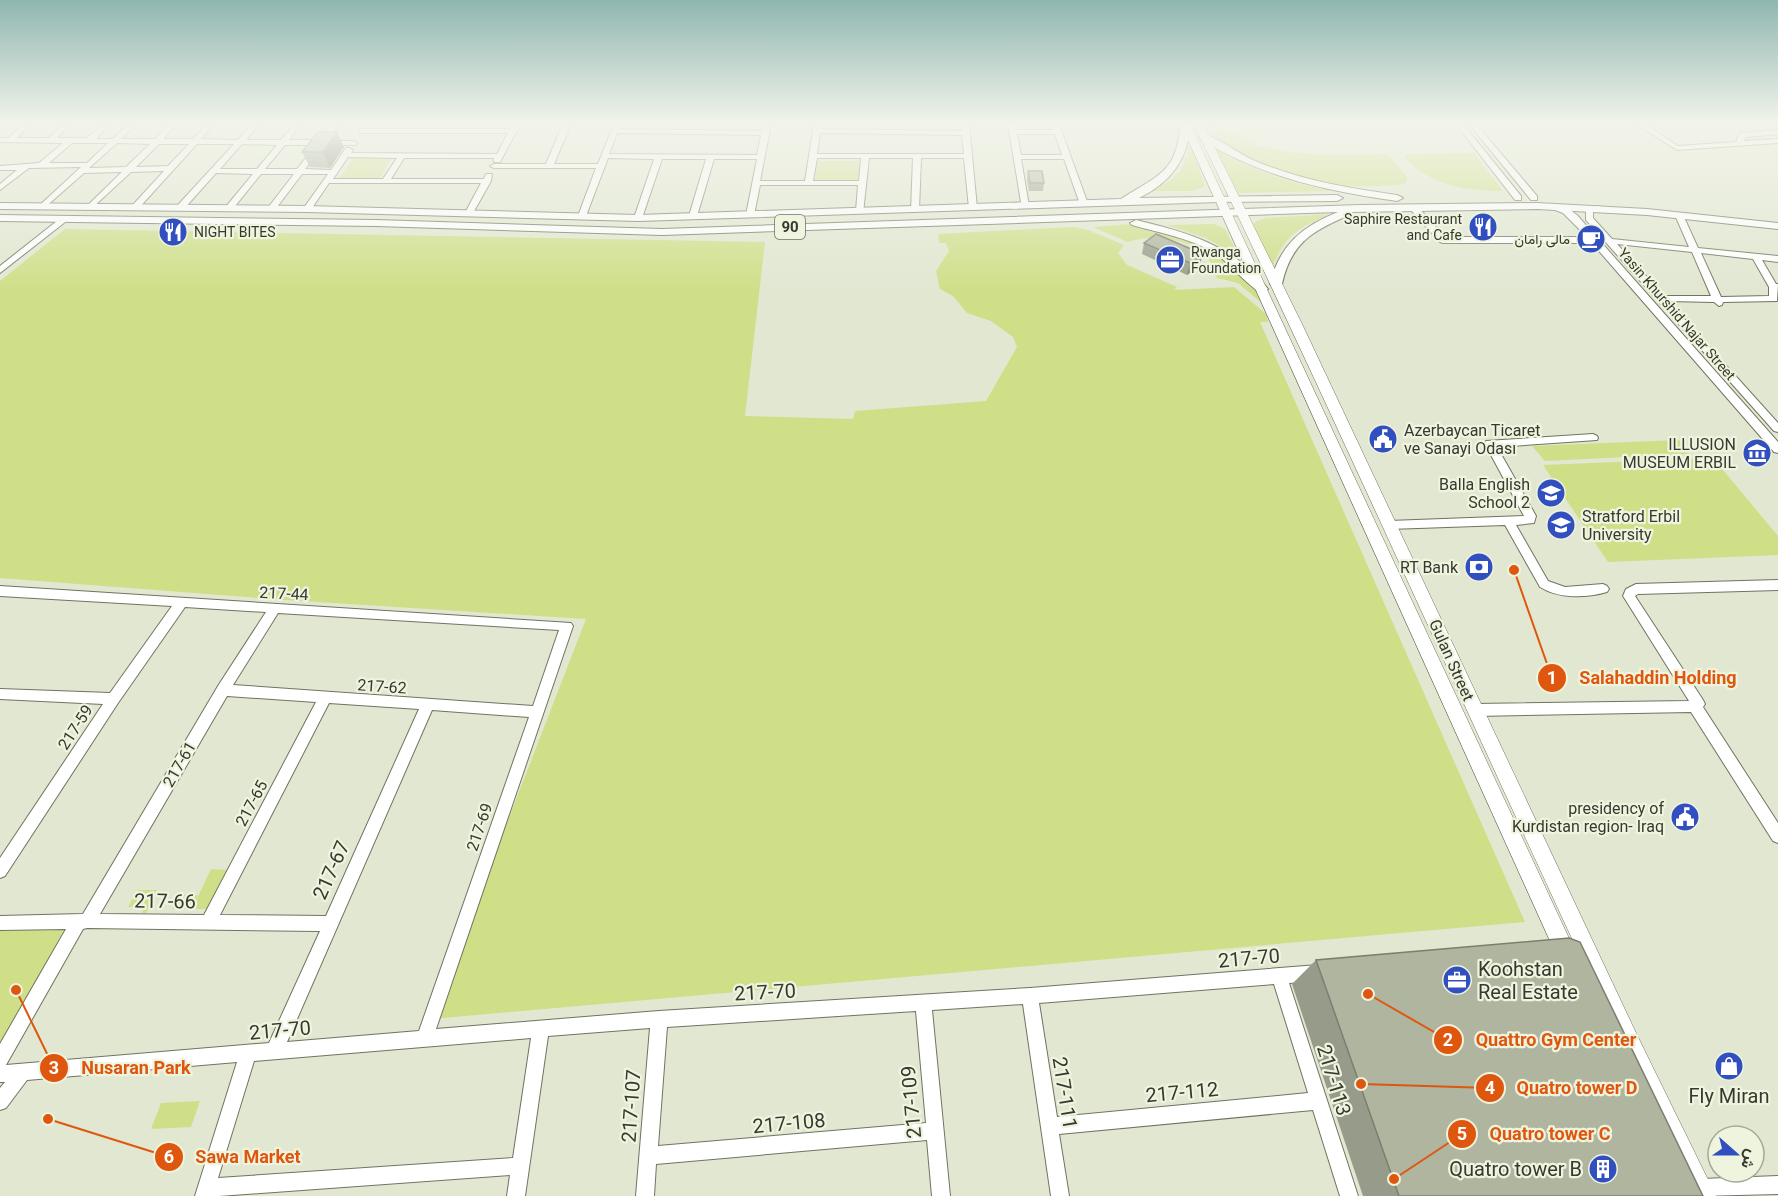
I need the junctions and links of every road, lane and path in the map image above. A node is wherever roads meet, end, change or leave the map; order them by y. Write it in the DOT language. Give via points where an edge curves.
graph roads {
  1 [pos="73,180"];
  2 [pos="118,180"];
  3 [pos="160,180"];
  4 [pos="205,180"];
  5 [pos="251,180"];
  6 [pos="294,180"];
  7 [pos="596,180"];
  8 [pos="650,180"];
  9 [pos="704,180"];
  10 [pos="756,180"];
  11 [pos="809,180"];
  12 [pos="862,180"];
  13 [pos="916,180"];
  14 [pos="970,180"];
  15 [pos="1021,180"];
  16 [pos="1075,180"];
  17 [pos="1161,180"];
  18 [pos="1211,180"];
  19 [pos="1225,180"];
  20 [pos="1294,180"];
  21 [pos="1504,180"];
  22 [pos="1518,180"];
  23 [pos="327,181"];
  24 [pos="487,181"];
  25 [pos="385,182"];
  26 [pos="755,183"];
  27 [pos="809,183"];
  28 [pos="862,183"];
  29 [pos="1510,187"];
  30 [pos="1525,188"];
  31 [pos="1219,198"];
  32 [pos="1234,198"];
  33 [pos="1397,198"];
  34 [pos="1518,198"];
  35 [pos="1534,198"];
  36 [pos="1110,203"];
  37 [pos="1084,204"];
  38 [pos="0,206"];
  39 [pos="1025,206"];
  40 [pos="1550,206"];
  41 [pos="43,207"];
  42 [pos="91,207"];
  43 [pos="1413,207"];
  44 [pos="134,208"];
  45 [pos="180,208"];
  46 [pos="228,208"];
  47 [pos="973,208"];
  48 [pos="1360,208"];
  49 [pos="1600,208"];
  50 [pos="271,209"];
  51 [pos="307,209"];
  52 [pos="915,210"];
  53 [pos="383,211"];
  54 [pos="860,211"];
  55 [pos="418,212"];
  56 [pos="1242,212"];
  57 [pos="470,213"];
  58 [pos="1226,213"];
  59 [pos="750,214"];
  60 [pos="1679,215"];
  61 [pos="582,216"];
  62 [pos="693,216"];
  63 [pos="1112,217"];
  64 [pos="0,218"];
  65 [pos="638,218"];
  66 [pos="65,219"];
  67 [pos="1778,220"];
  68 [pos="1578,221"];
  69 [pos="1592,221"];
  70 [pos="376,223"];
  71 [pos="406,224"];
  72 [pos="1778,226"];
  73 [pos="1594,240"];
  74 [pos="1610,241"];
  75 [pos="1693,250"];
  76 [pos="1756,256"];
  77 [pos="1778,259"];
  78 [pos="0,270"];
  79 [pos="1276,284"];
  80 [pos="1775,287"];
  81 [pos="1262,289"];
  82 [pos="1667,298"];
  83 [pos="1717,300"];
  84 [pos="1774,420"];
  85 [pos="1778,429"];
  86 [pos="1593,438"];
  87 [pos="1778,449"];
  88 [pos="1378,502"];
  89 [pos="1359,503"];
  90 [pos="1509,522"];
  91 [pos="1389,525"];
  92 [pos="1778,577"];
  93 [pos="1778,585"];
  94 [pos="1603,589"];
  95 [pos="0,591"];
  96 [pos="181,603"];
  97 [pos="274,609"];
  98 [pos="567,626"];
  99 [pos="223,690"];
  100 [pos="0,694"];
  101 [pos="325,698"];
  102 [pos="113,699"];
  103 [pos="1694,705"];
  104 [pos="427,706"];
  105 [pos="1475,710"];
  106 [pos="538,712"];
  107 [pos="1776,829"];
  108 [pos="0,871"];
  109 [pos="83,921"];
  110 [pos="0,922"];
  111 [pos="208,923"];
  112 [pos="330,924"];
  113 [pos="1554,961"];
  114 [pos="1572,969"];
  115 [pos="1335,971"];
  116 [pos="1279,976"];
  117 [pos="1030,996"];
  118 [pos="923,1004"];
  119 [pos="659,1019"];
  120 [pos="541,1028"];
  121 [pos="425,1038"];
  122 [pos="274,1052"];
  123 [pos="248,1055"];
  124 [pos="0,1060"];
  125 [pos="22,1073"];
  126 [pos="0,1074"];
  127 [pos="1318,1101"];
  128 [pos="0,1102"];
  129 [pos="1049,1126"];
  130 [pos="934,1131"];
  131 [pos="648,1156"];
  132 [pos="520,1166"];
  133 [pos="1778,1185"];
  134 [pos="205,1192"];
  135 [pos="1703,1192"];
  136 [pos="516,1196"];
  137 [pos="645,1196"];
  138 [pos="940,1196"];
  139 [pos="1060,1196"];
  140 [pos="1349,1196"];
  1 -- 41 [label="street"];
  2 -- 42 [label="street"];
  3 -- 44 [label="street"];
  4 -- 45 [label="street"];
  5 -- 46 [label="street"];
  6 -- 50 [label="street"];
  7 -- 61 [label="street"];
  8 -- 65 [label="street"];
  9 -- 62 [label="street"];
  10 -- 26 [label="street"];
  11 -- 27 [label="street"];
  12 -- 28 [label="street"];
  13 -- 52 [label="street"];
  14 -- 47 [label="street"];
  15 -- 39 [label="street"];
  16 -- 37 [label="street"];
  17 -- 36 [label="highway" via="1134,197"];
  18 -- 31 [label="main road, Gulan Street"];
  19 -- 32 [label="main road, Gulan Street"];
  20 -- 33 [label="highway"];
  21 -- 29 [label="street"];
  22 -- 30 [label="street"];
  23 -- 25 [label="street"];
  23 -- 51 [label="street"];
  24 -- 25 [label="street"];
  24 -- 57 [label="street"];
  26 -- 27 [label="street"];
  26 -- 59 [label="street"];
  27 -- 28 [label="street"];
  28 -- 54 [label="street"];
  29 -- 30 [label="street"];
  29 -- 34 [label="street"];
  30 -- 35 [label="street"];
  31 -- 32 [label="highway, 90"];
  31 -- 36 [label="highway, 90"];
  31 -- 58 [label="main road, Gulan Street"];
  32 -- 33 [label="highway, 90"];
  32 -- 56 [label="main road, Gulan Street"];
  33 -- 34 [label="highway, 90"];
  34 -- 35 [label="highway, 90"];
  35 -- 67 [label="highway, 90"];
  36 -- 37 [label="highway, 90"];
  37 -- 39 [label="highway, 90"];
  38 -- 41 [label="highway, 90"];
  39 -- 47 [label="highway, 90"];
  40 -- 43 [label="highway, 90"];
  40 -- 49 [label="highway, 90"];
  40 -- 68 [label="street, Yasin Khurshid Najar Street" via="1566,211"];
  41 -- 42 [label="highway, 90"];
  42 -- 44 [label="highway, 90"];
  43 -- 48 [label="highway, 90"];
  43 -- 73 [label="street" via="1443,240"];
  44 -- 45 [label="highway, 90"];
  45 -- 46 [label="highway, 90"];
  46 -- 50 [label="highway, 90"];
  47 -- 52 [label="highway, 90"];
  48 -- 56 [label="highway, 90"];
  48 -- 79 [label="highway" via="1318,225 1291,244"];
  49 -- 60 [label="highway, 90"];
  49 -- 69 [label="street" via="1588,213"];
  50 -- 51 [label="highway, 90"];
  51 -- 53 [label="highway, 90"];
  52 -- 54 [label="highway, 90"];
  53 -- 55 [label="highway, 90"];
  53 -- 70 [label="highway" via="390,214 389,218"];
  54 -- 59 [label="highway, 90"];
  55 -- 57 [label="highway, 90"];
  55 -- 71 [label="highway" via="405,216 402,222"];
  56 -- 58 [label="highway, 90"];
  56 -- 79 [label="main road, Gulan Street"];
  57 -- 61 [label="highway, 90"];
  58 -- 63 [label="highway, 90"];
  58 -- 81 [label="main road, Gulan Street"];
  59 -- 62 [label="highway, 90"];
  60 -- 72 [label="highway, 90"];
  60 -- 75 [label="street"];
  61 -- 65 [label="highway, 90"];
  62 -- 65 [label="highway, 90"];
  63 -- 71 [label="highway, 90" via="662,232"];
  63 -- 81 [label="highway" via="1202,241 1241,267"];
  64 -- 66 [label="highway, 90"];
  66 -- 70 [label="highway, 90"];
  66 -- 78 [label="street"];
  68 -- 69 [label="street"];
  68 -- 73 [label="street, Yasin Khurshid Najar Street"];
  69 -- 74 [label="street, Yasin Khurshid Najar Street"];
  70 -- 71 [label="highway, 90"];
  73 -- 87 [label="street, Yasin Khurshid Najar Street"];
  74 -- 75 [label="street"];
  74 -- 84 [label="street, Yasin Khurshid Najar Street"];
  75 -- 76 [label="street"];
  75 -- 83 [label="street"];
  76 -- 77 [label="street"];
  76 -- 80 [label="street"];
  79 -- 88 [label="main road, Gulan Street"];
  80 -- 83 [label="street" via="1774,299"];
  81 -- 89 [label="main road, Gulan Street"];
  82 -- 83 [label="street"];
  84 -- 85 [label="street, Yasin Khurshid Najar Street"];
  86 -- 90 [label="street" via="1490,444 1531,518"];
  88 -- 89 [label="main road" via="1366,496"];
  88 -- 91 [label="main road, Gulan Street"];
  89 -- 114 [label="main road, Gulan Street" via="1551,937"];
  90 -- 91 [label="street"];
  90 -- 94 [label="street" via="1550,589"];
  91 -- 105 [label="main road, Gulan Street"];
  92 -- 103 [label="street" via="1629,584 1623,588 1623,599"];
  93 -- 103 [label="street" via="1636,589 1629,593"];
  95 -- 96 [label="street, 217-44"];
  96 -- 97 [label="street, 217-44"];
  96 -- 102 [label="street, 217-59"];
  97 -- 98 [label="street, 217-44"];
  97 -- 99 [label="street, 217-61"];
  98 -- 106 [label="street, 217-69"];
  99 -- 101 [label="street, 217-62"];
  99 -- 109 [label="street, 217-61"];
  100 -- 102 [label="street"];
  101 -- 104 [label="street, 217-62"];
  101 -- 111 [label="street, 217-65"];
  102 -- 108 [label="street, 217-59"];
  103 -- 105 [label="street"];
  103 -- 107 [label="street"];
  104 -- 106 [label="street, 217-62"];
  104 -- 112 [label="street, 217-67"];
  105 -- 135 [label="main road, Gulan Street"];
  106 -- 121 [label="street, 217-69"];
  109 -- 110 [label="street, 217-66"];
  109 -- 111 [label="street, 217-66"];
  109 -- 124 [label="street, 217-61"];
  111 -- 112 [label="street, 217-66"];
  112 -- 122 [label="street, 217-67"];
  113 -- 114 [label="street"];
  115 -- 116 [label="street, 217-70"];
  116 -- 117 [label="street, 217-70"];
  116 -- 127 [label="street, 217-113"];
  117 -- 118 [label="street, 217-70"];
  117 -- 129 [label="street, 217-111"];
  118 -- 119 [label="street, 217-70"];
  118 -- 130 [label="street, 217-109"];
  119 -- 120 [label="street, 217-70"];
  119 -- 131 [label="street, 217-107"];
  120 -- 121 [label="street, 217-70"];
  120 -- 132 [label="street"];
  121 -- 122 [label="street, 217-70"];
  122 -- 123 [label="street, 217-70"];
  123 -- 125 [label="street, 217-70"];
  123 -- 134 [label="street"];
  125 -- 126 [label="street, 217-70"];
  125 -- 128 [label="street"];
  127 -- 129 [label="street, 217-112"];
  127 -- 140 [label="street, 217-113"];
  129 -- 139 [label="street, 217-111"];
  130 -- 131 [label="street, 217-108"];
  130 -- 138 [label="street, 217-109"];
  131 -- 137 [label="street, 217-107"];
  132 -- 134 [label="street"];
  132 -- 136 [label="street"];
  133 -- 135 [label="street"];
}
